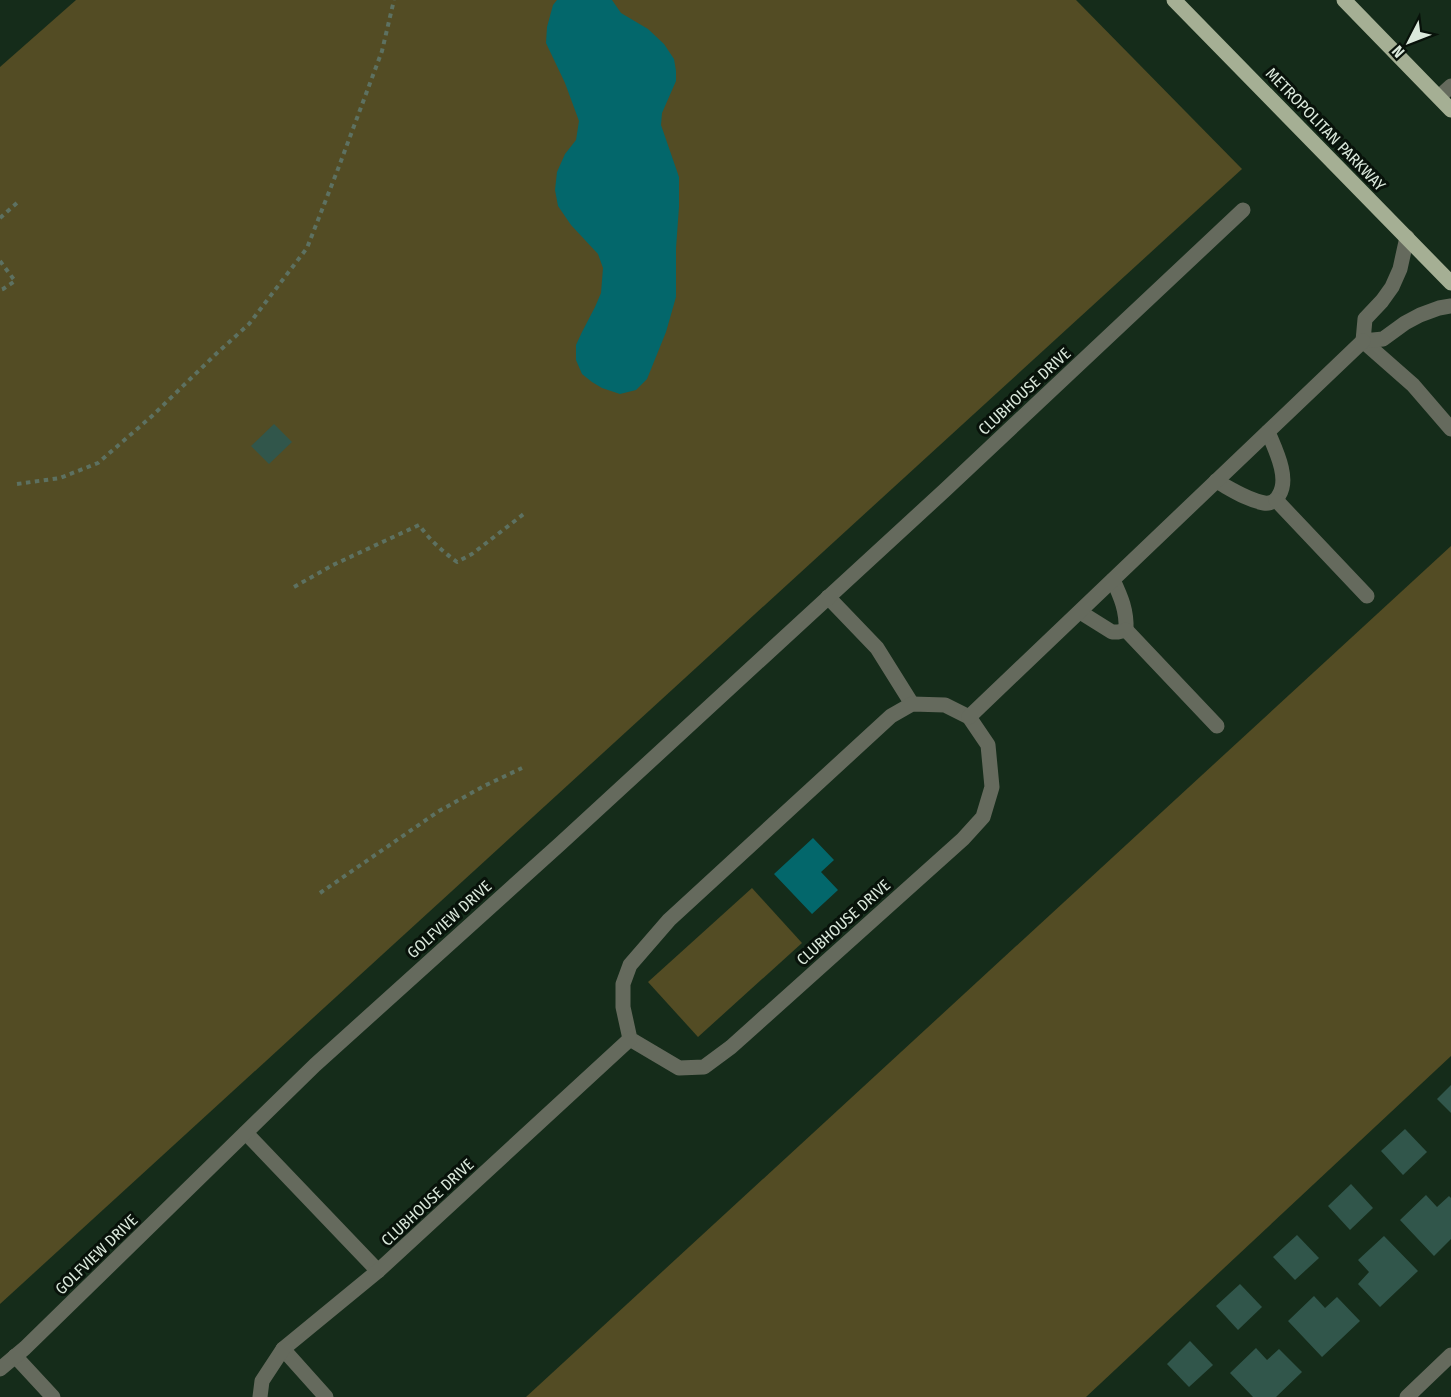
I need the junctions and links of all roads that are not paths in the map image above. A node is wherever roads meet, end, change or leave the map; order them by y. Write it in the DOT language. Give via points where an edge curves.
graph roads {
  1 [pos="1174,0"];
  2 [pos="1344,0"];
  3 [pos="1451,86"];
  4 [pos="1439,97"];
  5 [pos="1451,110"];
  6 [pos="1243,210"];
  7 [pos="1407,237"];
  8 [pos="1451,283"];
  9 [pos="1451,306"];
  10 [pos="1363,341"];
  11 [pos="1451,429"];
  12 [pos="1268,432"];
  13 [pos="1216,481"];
  14 [pos="1276,500"];
  15 [pos="1113,580"];
  16 [pos="1367,596"];
  17 [pos="828,597"];
  18 [pos="1080,612"];
  19 [pos="1126,630"];
  20 [pos="912,704"];
  21 [pos="969,717"];
  22 [pos="1217,726"];
  23 [pos="630,1039"];
  24 [pos="246,1133"];
  25 [pos="378,1271"];
  26 [pos="283,1349"];
  27 [pos="1451,1355"];
  28 [pos="15,1356"];
  29 [pos="0,1369"];
  30 [pos="53,1397"];
  31 [pos="260,1397"];
  32 [pos="326,1397"];
  33 [pos="1407,1397"];
  1 -- 7 [label="main road, METROPOLITAN PARKWAY"];
  2 -- 4 [label="main road"];
  3 -- 4 [label="street"];
  4 -- 5 [label="main road"];
  6 -- 17 [label="street, CLUBHOUSE DRIVE"];
  7 -- 8 [label="main road, METROPOLITAN PARKWAY"];
  7 -- 10 [label="street" via="1392,286 1365,319"];
  9 -- 10 [label="street" via="1420,315 1383,339"];
  10 -- 11 [label="street" via="1413,385"];
  10 -- 12 [label="street"];
  12 -- 13 [label="street"];
  12 -- 14 [label="street" via="1283,479 1282,492"];
  13 -- 14 [label="street" via="1257,501 1267,504"];
  13 -- 15 [label="street"];
  14 -- 16 [label="street"];
  15 -- 18 [label="street"];
  15 -- 19 [label="street" via="1124,606"];
  17 -- 20 [label="street" via="877,648"];
  17 -- 24 [label="street, GOLFVIEW DRIVE" via="315,1065"];
  18 -- 19 [label="street" via="1112,632"];
  18 -- 21 [label="street"];
  19 -- 22 [label="street"];
  20 -- 21 [label="street" via="945,705"];
  20 -- 23 [label="street" via="891,716 678,912 630,965 623,984 623,1008"];
  21 -- 23 [label="street, CLUBHOUSE DRIVE" via="988,745 992,787 983,817 963,838 704,1067 679,1068"];
  23 -- 25 [label="street, CLUBHOUSE DRIVE"];
  24 -- 25 [label="street"];
  24 -- 28 [label="street, GOLFVIEW DRIVE"];
  25 -- 26 [label="street, CLUBHOUSE DRIVE"];
  26 -- 31 [label="street, CLUBHOUSE DRIVE" via="262,1381"];
  26 -- 32 [label="street"];
  27 -- 33 [label="street"];
  28 -- 29 [label="street, GOLFVIEW DRIVE"];
  28 -- 30 [label="street"];
}
